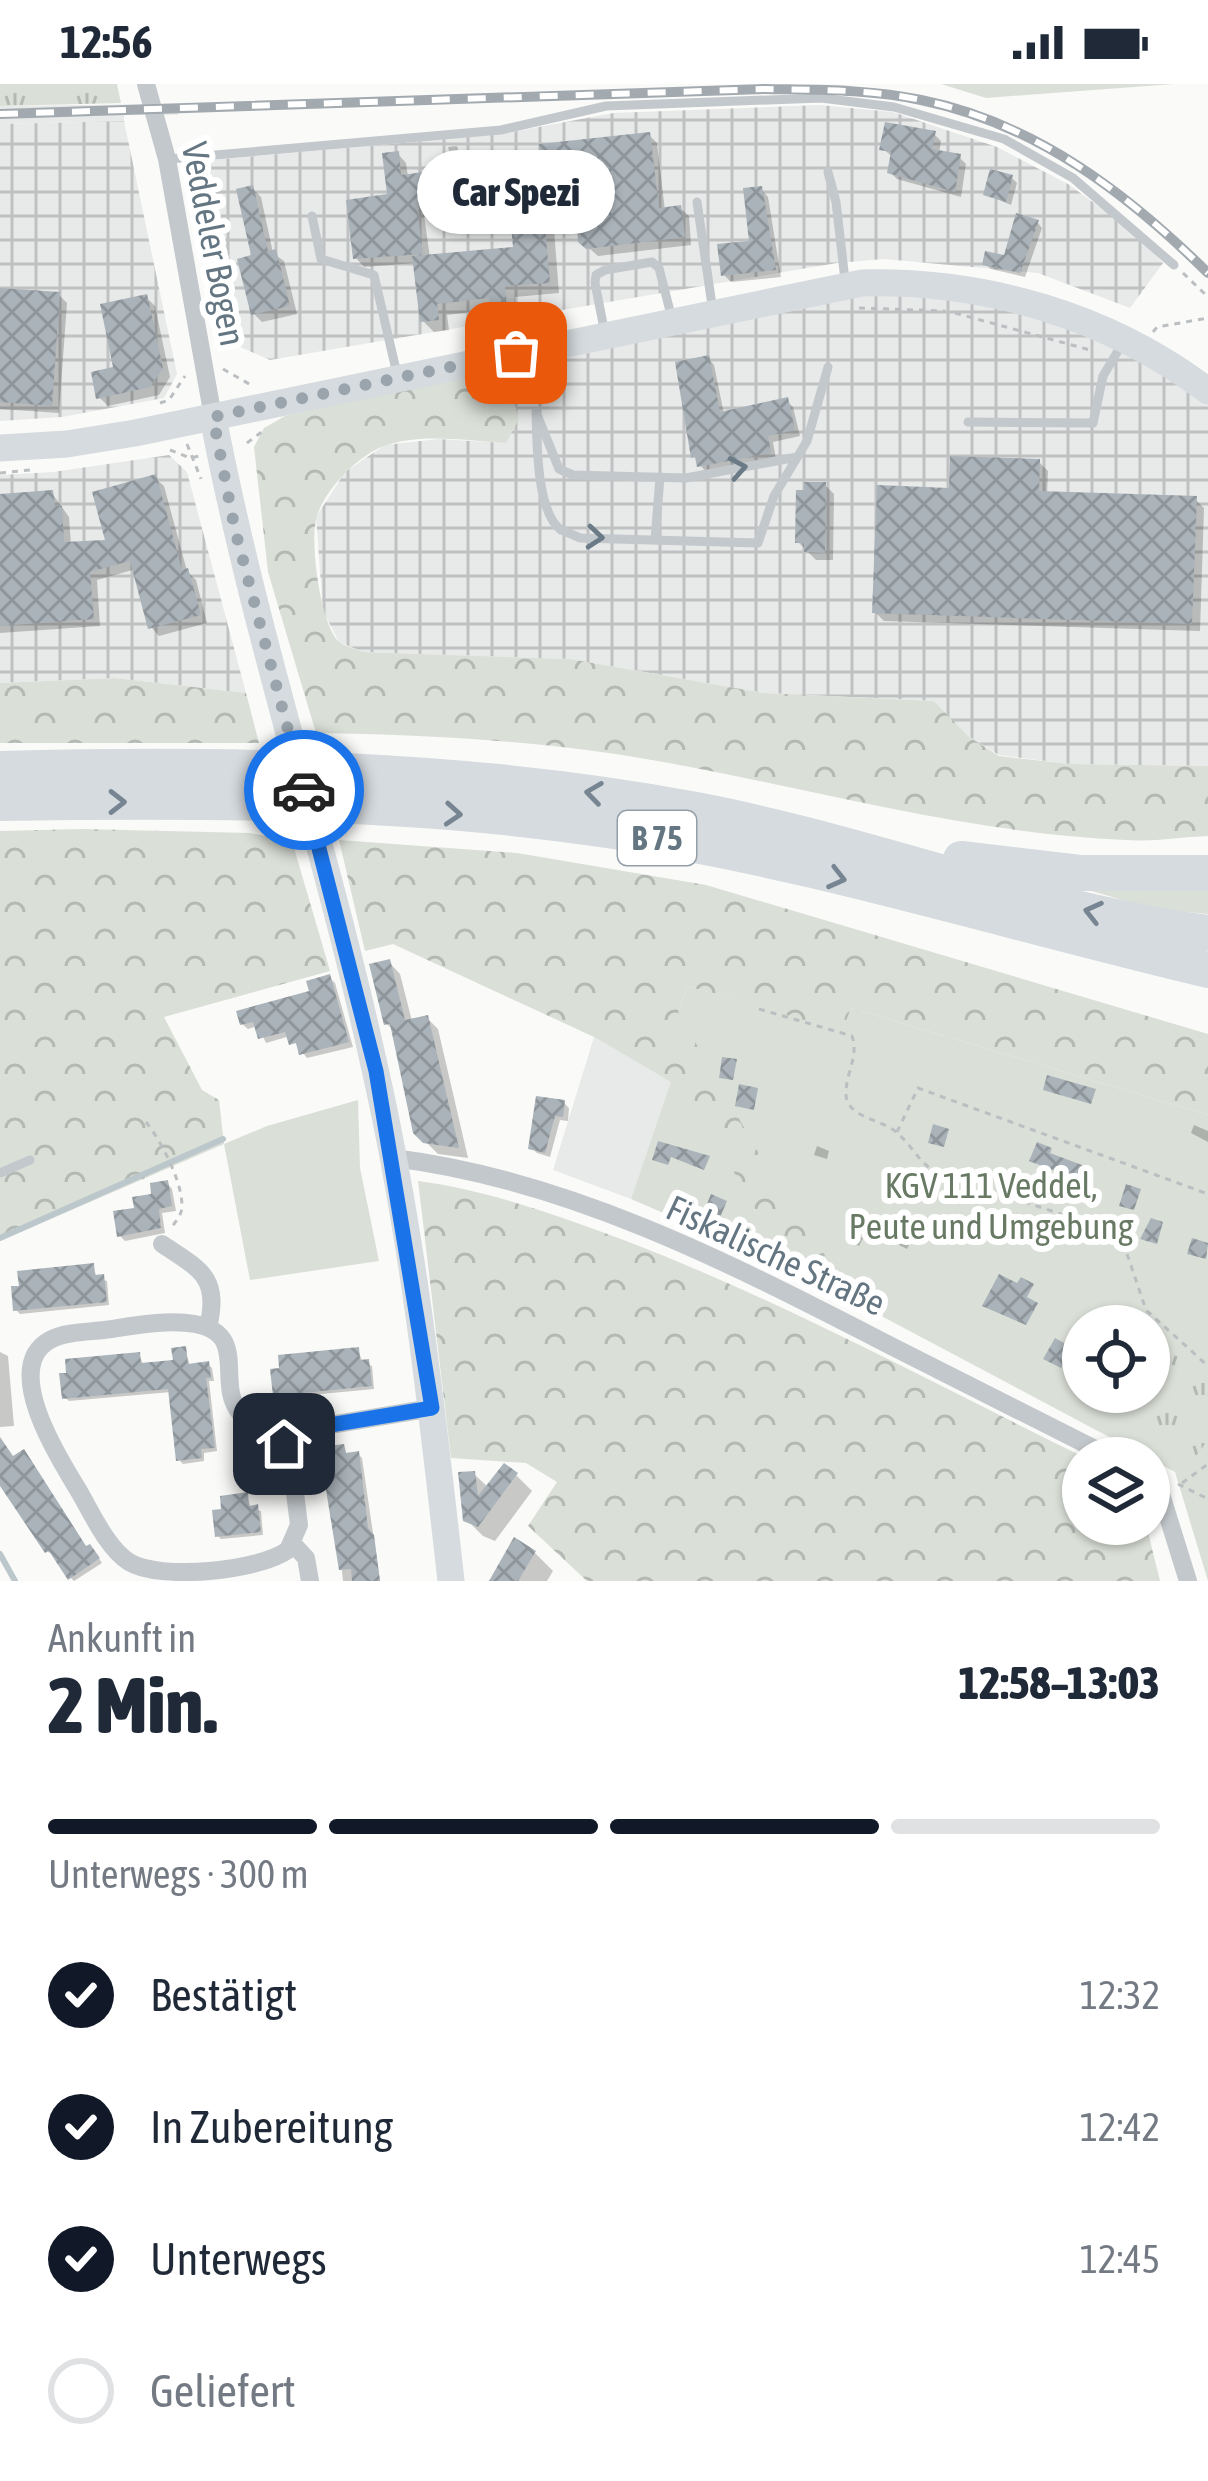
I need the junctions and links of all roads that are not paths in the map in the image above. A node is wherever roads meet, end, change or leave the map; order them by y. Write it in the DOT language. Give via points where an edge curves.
graph roads {
  1 [pos="146,84"];
  2 [pos="167,160"];
  3 [pos="828,172"];
  4 [pos="698,202"];
  5 [pos="312,216"];
  6 [pos="1174,265"];
  7 [pos="848,297"];
  8 [pos="712,312"];
  9 [pos="673,320"];
  10 [pos="604,334"];
  11 [pos="1119,349"];
  12 [pos="828,367"];
  13 [pos="398,379"];
  14 [pos="1208,391"];
  15 [pos="213,417"];
  16 [pos="968,422"];
  17 [pos="0,448"];
  18 [pos="797,458"];
  19 [pos="659,477"];
  20 [pos="655,540"];
  21 [pos="0,769"];
  22 [pos="268,787"];
  23 [pos="332,789"];
  24 [pos="0,803"];
  25 [pos="792,831"];
  26 [pos="1196,874"];
  27 [pos="971,911"];
  28 [pos="1208,933"];
  29 [pos="1208,970"];
  30 [pos="1208,993"];
  31 [pos="393,1158"];
  32 [pos="30,1160"];
  33 [pos="0,1173"];
  34 [pos="162,1244"];
  35 [pos="208,1328"];
  36 [pos="432,1408"];
  37 [pos="287,1437"];
  38 [pos="1072,1437"];
  39 [pos="1170,1523"];
  40 [pos="293,1544"];
  41 [pos="310,1581"];
  42 [pos="451,1581"];
  43 [pos="1188,1581"];
  1 -- 2 [label="street, Veddeler Bogen"];
  2 -- 6 [label="lane" via="501,130 606,106 821,98 894,107 1004,139 1073,178"];
  2 -- 15 [label="street, Veddeler Bogen"];
  3 -- 7 [label="lane"];
  4 -- 8 [label="lane"];
  5 -- 13 [label="lane" via="321,259 374,275"];
  7 -- 8 [label="street"];
  7 -- 11 [label="street" via="893,283 967,288 1066,315"];
  8 -- 9 [label="street"];
  9 -- 10 [label="street"];
  9 -- 10 [label="lane" via="659,268 641,262 596,275"];
  10 -- 13 [label="street"];
  11 -- 14 [label="street"];
  11 -- 16 [label="lane" via="1103,376 1093,423"];
  12 -- 18 [label="lane"];
  13 -- 15 [label="street"];
  15 -- 17 [label="street"];
  15 -- 31 [label="street"];
  19 -- 18 [label="lane, one-way"];
  18 -- 20 [label="lane" via="758,543"];
  19 -- 20 [label="lane"];
  19 -- 20 [label="lane, one-way" via="563,473 536,412 546,505 559,529 580,538"];
  21 -- 22 [label="highway, B 75"];
  22 -- 23 [label="highway, B 75"];
  24 -- 22 [label="highway, B 75, one-way"];
  25 -- 23 [label="highway, B 75, one-way" via="537,786"];
  23 -- 27 [label="highway, B 75, one-way" via="740,854"];
  25 -- 26 [label="highway, B 75" via="1080,873"];
  28 -- 25 [label="highway, B 75, one-way" via="1093,912"];
  27 -- 29 [label="highway"];
  27 -- 30 [label="highway"];
  31 -- 36 [label="street"];
  31 -- 38 [label="street, Fiskalische Straße" via="492,1177 685,1245"];
  32 -- 33 [label="lane"];
  34 -- 35 [label="street" via="210,1284"];
  35 -- 37 [label="street" via="228,1349 238,1411"];
  35 -- 40 [label="street" via="175,1323 51,1339 33,1362 42,1428 120,1556 134,1565 170,1573 242,1565"];
  36 -- 37 [label="street"];
  36 -- 42 [label="street"];
  37 -- 40 [label="street" via="299,1525"];
  39 -- 43 [label="street"];
  40 -- 41 [label="street"];
}
